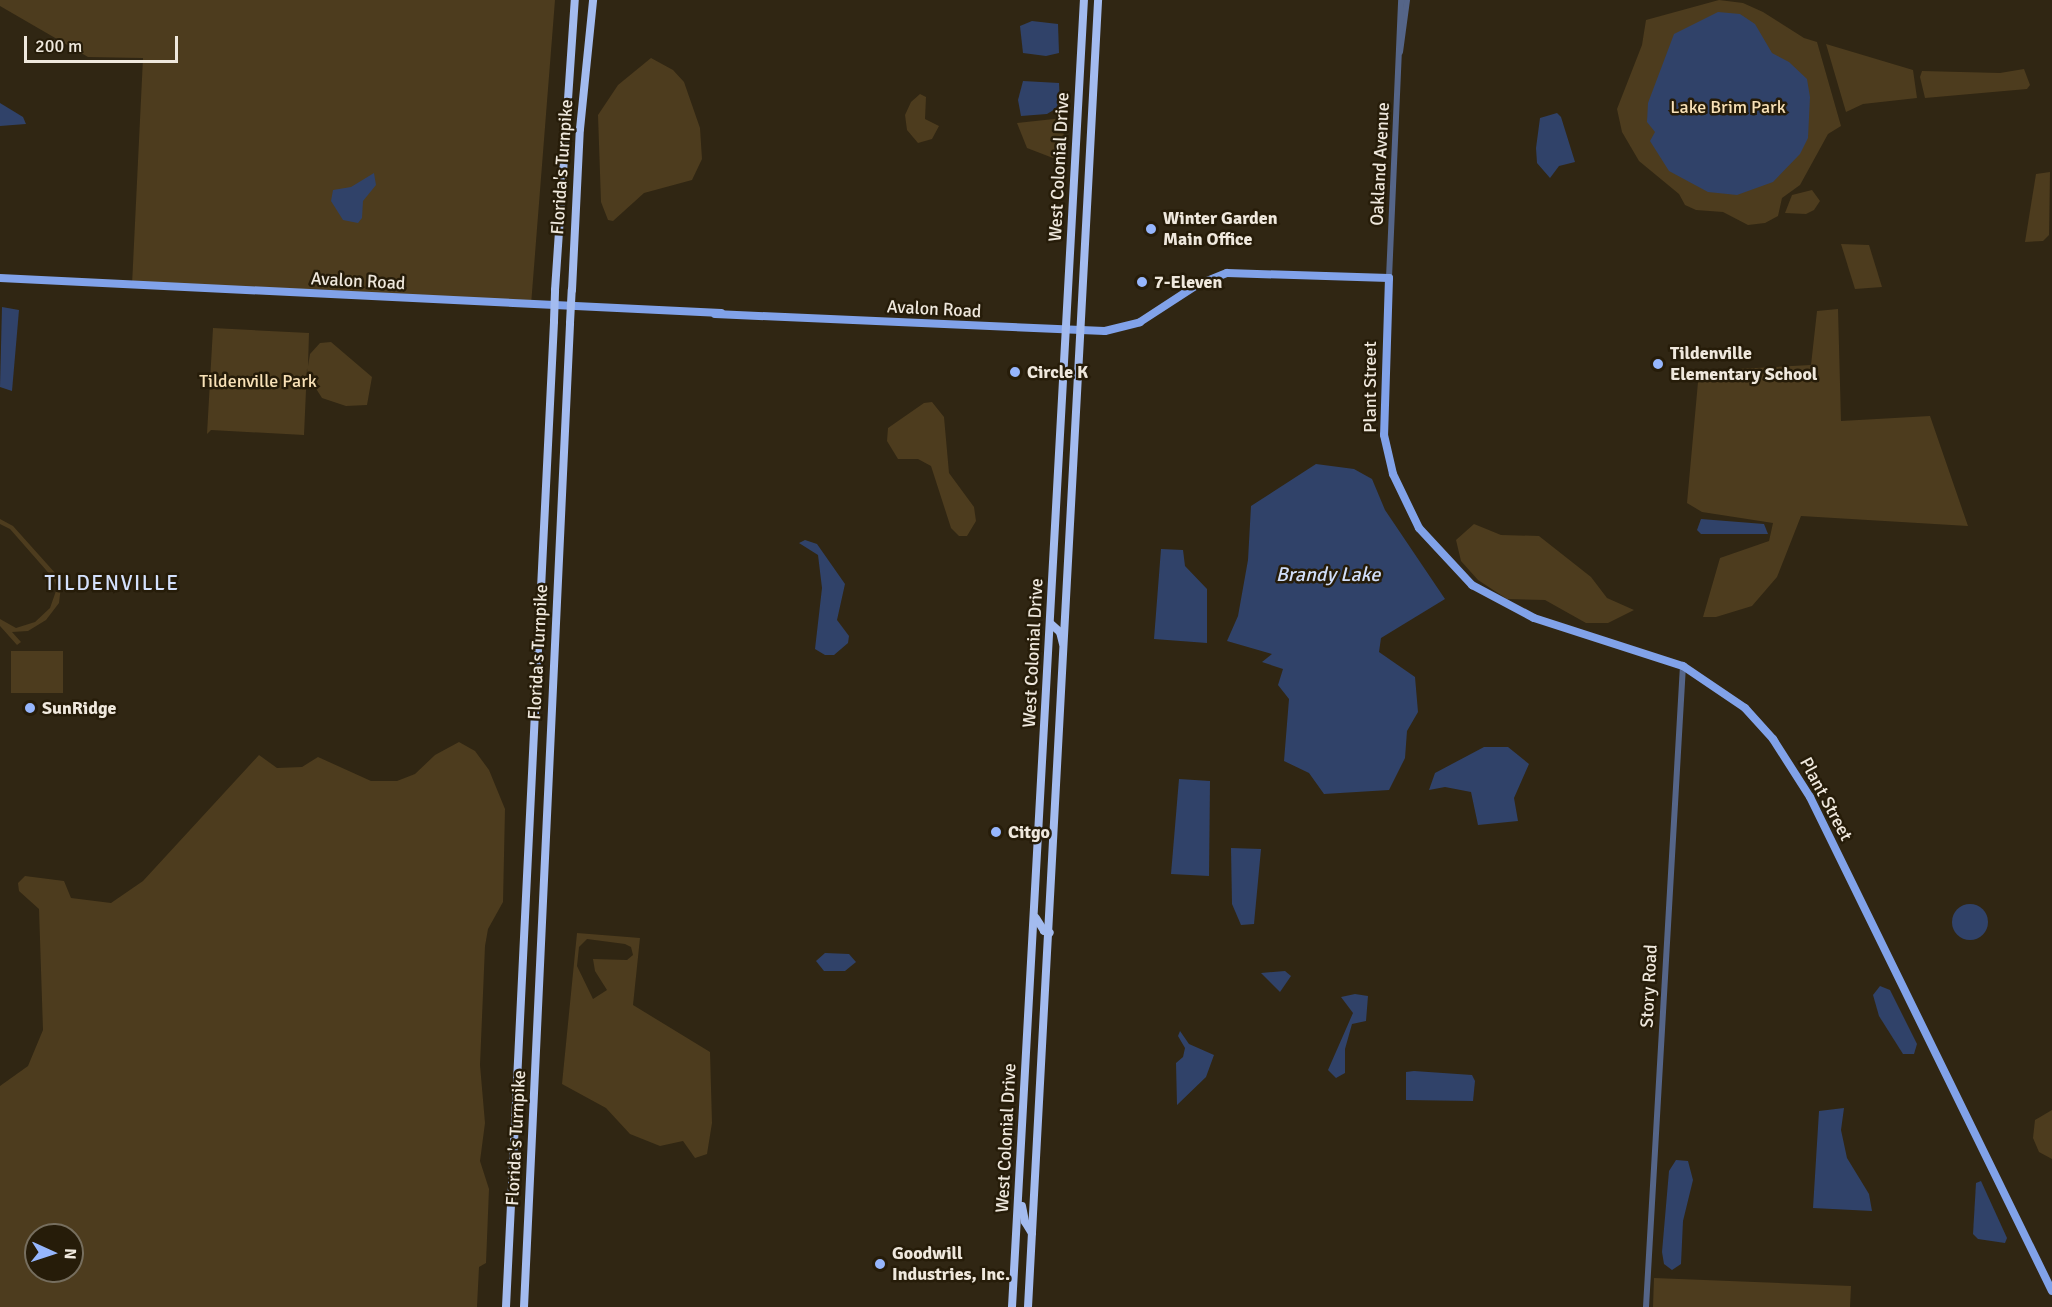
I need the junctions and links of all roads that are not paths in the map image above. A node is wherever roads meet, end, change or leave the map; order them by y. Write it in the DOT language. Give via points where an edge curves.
graph roads {
  1 [pos="575,0"];
  2 [pos="593,0"];
  3 [pos="1084,0"];
  4 [pos="1098,0"];
  5 [pos="1401,0"];
  6 [pos="1407,0"];
  7 [pos="1400,52"];
  8 [pos="0,278"];
  9 [pos="1389,278"];
  10 [pos="1065,330"];
  11 [pos="1080,330"];
  12 [pos="1054,575"];
  13 [pos="1052,624"];
  14 [pos="1066,629"];
  15 [pos="1065,653"];
  16 [pos="1683,666"];
  17 [pos="1036,918"];
  18 [pos="1050,933"];
  19 [pos="1033,965"];
  20 [pos="1045,1020"];
  21 [pos="1019,1188"];
  22 [pos="1017,1228"];
  23 [pos="1032,1233"];
  24 [pos="1030,1270"];
  25 [pos="2052,1291"];
  26 [pos="507,1307"];
  27 [pos="524,1307"];
  28 [pos="1012,1307"];
  29 [pos="1028,1307"];
  30 [pos="1646,1307"];
  1 -- 26 [label="highway, Florida's Turnpike, bridge" via="555,290"];
  2 -- 27 [label="highway, Florida's Turnpike, bridge" via="580,129"];
  3 -- 10 [label="highway, West Colonial Drive"];
  4 -- 11 [label="highway, West Colonial Drive"];
  5 -- 7 [label="street, Oakland Avenue"];
  6 -- 7 [label="street, Oakland Avenue" via="1404,46"];
  7 -- 9 [label="street, Oakland Avenue"];
  8 -- 10 [label="main road, Avalon Road"];
  9 -- 11 [label="main road, Avalon Road" via="1227,273 1197,285 1132,326 1105,332"];
  9 -- 16 [label="main road, Plant Street" via="1384,435 1393,474 1419,528 1472,585 1514,610"];
  10 -- 11 [label="main road, Avalon Road"];
  10 -- 12 [label="highway, West Colonial Drive"];
  11 -- 14 [label="highway, West Colonial Drive"];
  12 -- 13 [label="highway, West Colonial Drive"];
  12 -- 14 [label="highway" via="1057,616"];
  13 -- 15 [label="highway" via="1060,633"];
  13 -- 17 [label="highway, West Colonial Drive"];
  14 -- 15 [label="highway, West Colonial Drive"];
  15 -- 18 [label="highway, West Colonial Drive"];
  16 -- 25 [label="main road, Plant Street" via="1745,708 1799,774"];
  16 -- 30 [label="street, Story Road"];
  17 -- 18 [label="highway" via="1044,931"];
  17 -- 19 [label="highway, West Colonial Drive"];
  18 -- 20 [label="highway, West Colonial Drive"];
  19 -- 20 [label="highway" via="1042,974"];
  19 -- 21 [label="highway, West Colonial Drive"];
  20 -- 23 [label="highway, West Colonial Drive"];
  21 -- 22 [label="highway, West Colonial Drive"];
  21 -- 23 [label="highway" via="1024,1222"];
  22 -- 24 [label="highway" via="1026,1240"];
  22 -- 28 [label="highway, West Colonial Drive"];
  23 -- 24 [label="highway, West Colonial Drive"];
  24 -- 29 [label="highway, West Colonial Drive"];
}
